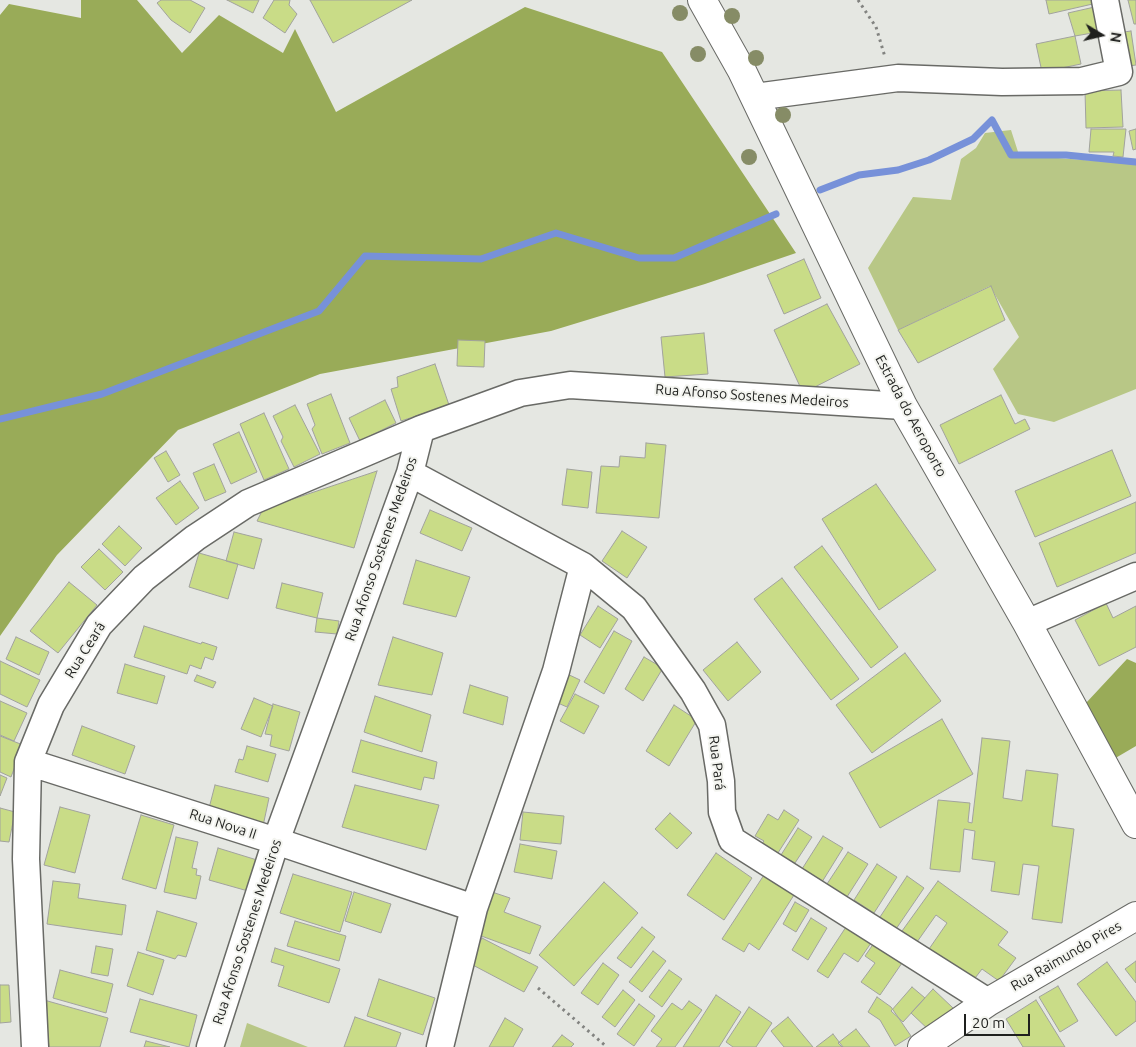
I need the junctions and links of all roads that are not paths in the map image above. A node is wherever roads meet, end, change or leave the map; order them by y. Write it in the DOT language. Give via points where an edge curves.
graph roads {
  1 [pos="702,0"];
  2 [pos="1105,0"];
  3 [pos="755,97"];
  4 [pos="903,406"];
  5 [pos="421,429"];
  6 [pos="410,473"];
  7 [pos="583,566"];
  8 [pos="1136,576"];
  9 [pos="1027,623"];
  10 [pos="28,762"];
  11 [pos="1134,816"];
  12 [pos="276,841"];
  13 [pos="474,908"];
  14 [pos="1136,916"];
  15 [pos="988,1002"];
  16 [pos="35,1047"];
  17 [pos="210,1047"];
  18 [pos="440,1047"];
  19 [pos="922,1047"];
  1 -- 3 [label="street, Estrada do Aeroporto"];
  2 -- 3 [label="street" via="1120,72 1082,81 898,78"];
  3 -- 4 [label="street, Estrada do Aeroporto"];
  4 -- 5 [label="street, Rua Afonso Sostenes Medeiros" via="570,385 520,393"];
  4 -- 9 [label="street, Estrada do Aeroporto"];
  5 -- 6 [label="street, Rua Afonso Sostenes Medeiros"];
  5 -- 10 [label="street, Rua Ceará" via="248,503 195,538 144,578 98,625 51,705"];
  6 -- 7 [label="street, Rua Pará"];
  6 -- 12 [label="street, Rua Afonso Sostenes Medeiros"];
  7 -- 13 [label="street" via="556,671"];
  7 -- 15 [label="street, Rua Pará" via="634,608 693,690 712,725 721,781 722,812 732,840"];
  8 -- 9 [label="street"];
  9 -- 11 [label="street, Estrada do Aeroporto"];
  10 -- 12 [label="street, Rua Nova II"];
  10 -- 16 [label="street, Rua Ceará" via="26,859"];
  12 -- 13 [label="street, Rua Nova II"];
  12 -- 17 [label="street, Rua Afonso Sostenes Medeiros"];
  13 -- 18 [label="street"];
  14 -- 15 [label="street, Rua Raimundo Pires"];
  15 -- 19 [label="street, Rua Raimundo Pires"];
}
